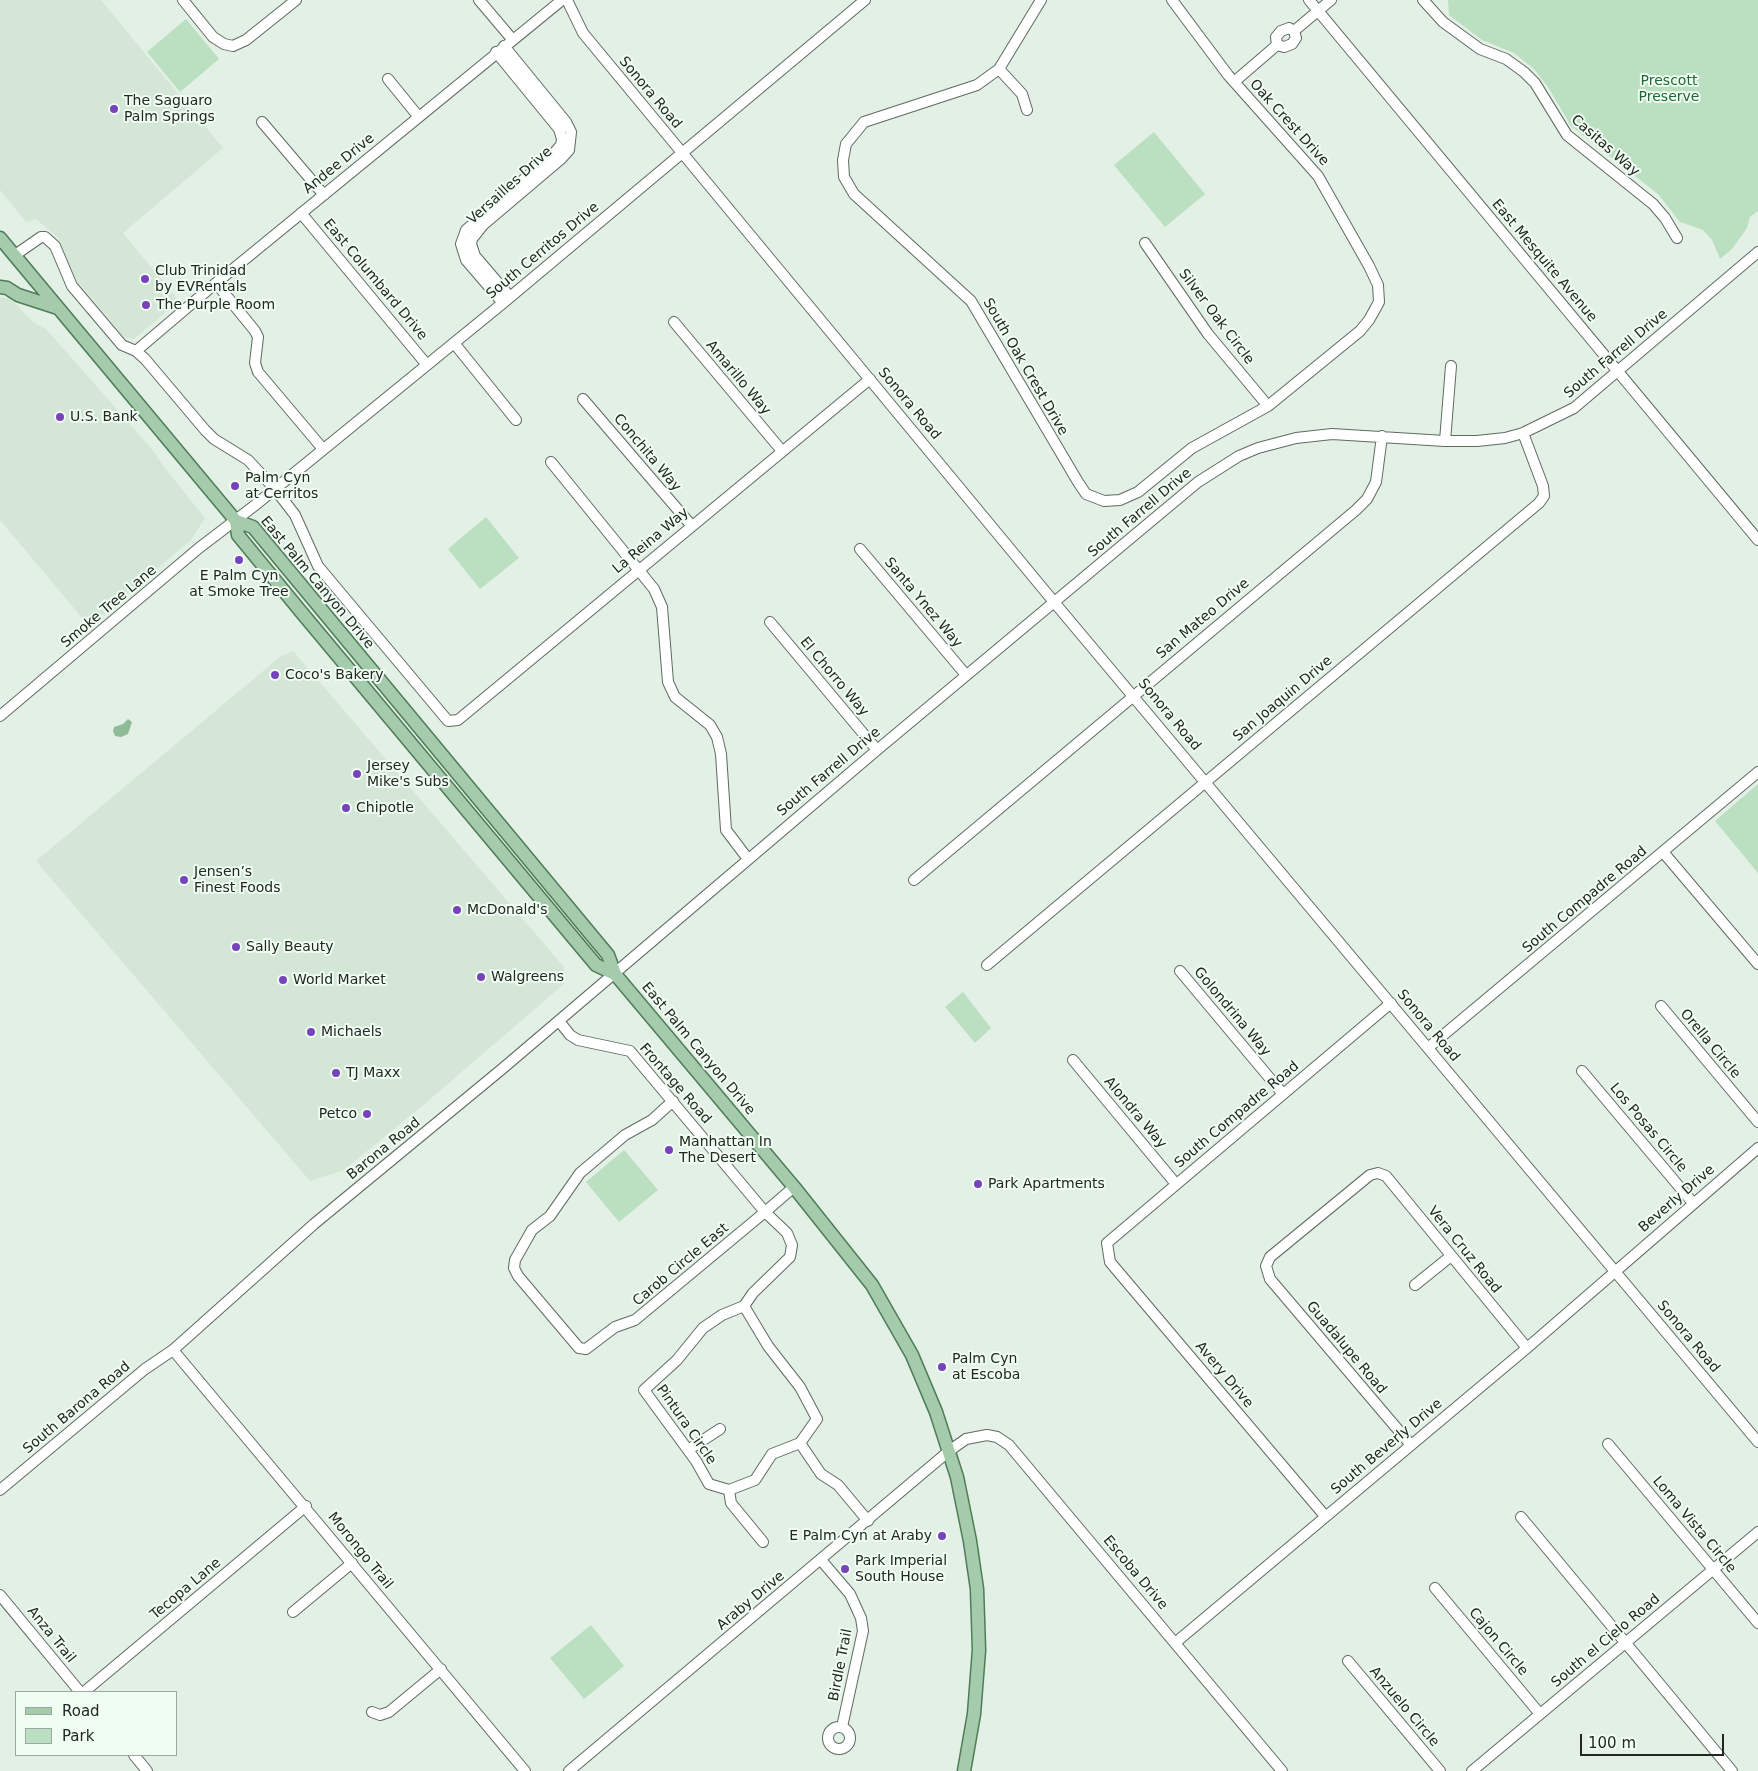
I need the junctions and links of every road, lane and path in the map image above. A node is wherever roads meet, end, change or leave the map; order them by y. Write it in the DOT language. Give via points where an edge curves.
graph roads {
  1 [pos="183,0"];
  2 [pos="296,0"];
  3 [pos="479,0"];
  4 [pos="562,0"];
  5 [pos="567,0"];
  6 [pos="865,0"];
  7 [pos="1041,0"];
  8 [pos="1172,0"];
  9 [pos="1309,0"];
  10 [pos="1331,0"];
  11 [pos="1424,0"];
  12 [pos="1319,11"];
  13 [pos="504,46"];
  14 [pos="999,68"];
  15 [pos="388,79"];
  16 [pos="1234,82"];
  17 [pos="1027,110"];
  18 [pos="418,116"];
  19 [pos="262,122"];
  20 [pos="683,153"];
  21 [pos="324,194"];
  22 [pos="301,213"];
  23 [pos="0,238"];
  24 [pos="1678,238"];
  25 [pos="1145,243"];
  26 [pos="1758,252"];
  27 [pos="14,255"];
  28 [pos="216,283"];
  29 [pos="0,287"];
  30 [pos="506,300"];
  31 [pos="59,309"];
  32 [pos="674,322"];
  33 [pos="454,343"];
  34 [pos="136,351"];
  35 [pos="427,365"];
  36 [pos="1452,366"];
  37 [pos="1618,372"];
  38 [pos="870,379"];
  39 [pos="583,399"];
  40 [pos="1268,406"];
  41 [pos="516,420"];
  42 [pos="1524,433"];
  43 [pos="1382,436"];
  44 [pos="1445,441"];
  45 [pos="323,449"];
  46 [pos="782,451"];
  47 [pos="551,462"];
  48 [pos="275,490"];
  49 [pos="236,521"];
  50 [pos="691,525"];
  51 [pos="1758,540"];
  52 [pos="860,549"];
  53 [pos="639,570"];
  54 [pos="1054,602"];
  55 [pos="770,622"];
  56 [pos="966,675"];
  57 [pos="1134,695"];
  58 [pos="0,716"];
  59 [pos="877,750"];
  60 [pos="1758,772"];
  61 [pos="1206,782"];
  62 [pos="1663,852"];
  63 [pos="748,859"];
  64 [pos="914,880"];
  65 [pos="1758,964"];
  66 [pos="988,965"];
  67 [pos="1180,971"];
  68 [pos="615,974"];
  69 [pos="1391,1003"];
  70 [pos="1661,1006"];
  71 [pos="559,1021"];
  72 [pos="1429,1047"];
  73 [pos="1074,1060"];
  74 [pos="1582,1071"];
  75 [pos="1282,1094"];
  76 [pos="673,1101"];
  77 [pos="1758,1122"];
  78 [pos="1758,1148"];
  79 [pos="1176,1184"];
  80 [pos="794,1187"];
  81 [pos="1693,1204"];
  82 [pos="765,1212"];
  83 [pos="1107,1250"];
  84 [pos="1451,1256"];
  85 [pos="1266,1266"];
  86 [pos="1615,1272"];
  87 [pos="1416,1285"];
  88 [pos="744,1306"];
  89 [pos="1527,1348"];
  90 [pos="174,1350"];
  91 [pos="720,1429"];
  92 [pos="1758,1442"];
  93 [pos="800,1443"];
  94 [pos="1608,1444"];
  95 [pos="1411,1445"];
  96 [pos="688,1450"];
  97 [pos="949,1452"];
  98 [pos="0,1490"];
  99 [pos="729,1490"];
  100 [pos="306,1506"];
  101 [pos="1325,1516"];
  102 [pos="1520,1517"];
  103 [pos="868,1520"];
  104 [pos="1758,1532"];
  105 [pos="763,1542"];
  106 [pos="821,1560"];
  107 [pos="352,1563"];
  108 [pos="1713,1570"];
  109 [pos="1436,1588"];
  110 [pos="0,1595"];
  111 [pos="292,1612"];
  112 [pos="1758,1623"];
  113 [pos="1175,1643"];
  114 [pos="1625,1644"];
  115 [pos="1348,1661"];
  116 [pos="441,1669"];
  117 [pos="81,1691"];
  118 [pos="83,1691"];
  119 [pos="372,1712"];
  120 [pos="1540,1714"];
  121 [pos="842,1727"];
  122 [pos="135,1756"];
  123 [pos="147,1771"];
  124 [pos="525,1771"];
  125 [pos="569,1771"];
  126 [pos="964,1771"];
  127 [pos="1282,1771"];
  128 [pos="1440,1771"];
  129 [pos="1472,1771"];
  130 [pos="1732,1771"];
  1 -- 2 [label="street" via="213,37 233,46 246,40"];
  3 -- 13 [label="street"];
  4 -- 13 [label="street, Andee Drive"];
  5 -- 20 [label="street, Sonora Road" via="583,33"];
  6 -- 20 [label="street, South Cerritos Drive"];
  7 -- 14 [label="street"];
  8 -- 16 [label="street, Oak Crest Drive"];
  9 -- 12 [label="street, East Mesquite Avenue"];
  10 -- 12 [label="street"];
  11 -- 24 [label="street, Casitas Way" via="1443,22 1480,49 1506,59 1524,72 1535,83 1567,135 1653,204"];
  12 -- 16 [label="street" via="1294,31 1296,38 1292,44 1277,45"];
  12 -- 37 [label="street, East Mesquite Avenue"];
  13 -- 18 [label="street, Andee Drive"];
  13 -- 30 [label="street, Versailles Drive" via="559,129 562,139 555,152 466,230 461,244 466,260"];
  14 -- 17 [label="street" via="1022,94"];
  14 -- 40 [label="street, South Oak Crest Drive" via="977,85 864,122 846,144 844,177 854,194 971,300 1086,494 1104,501 1120,500 1138,492 1192,448"];
  15 -- 18 [label="street"];
  16 -- 40 [label="street, Oak Crest Drive" via="1318,176 1378,285 1379,302 1370,320"];
  18 -- 21 [label="street, Andee Drive"];
  19 -- 21 [label="street"];
  20 -- 30 [label="street, South Cerritos Drive"];
  20 -- 38 [label="street, Sonora Road"];
  21 -- 22 [label="street, Andee Drive"];
  22 -- 28 [label="street, Andee Drive"];
  22 -- 35 [label="street, East Columbard Drive"];
  23 -- 27 [label="main road, East Palm Canyon Drive"];
  25 -- 40 [label="street, Silver Oak Circle" via="1208,334"];
  26 -- 37 [label="street, South Farrell Drive"];
  27 -- 31 [label="main road, East Palm Canyon Drive"];
  27 -- 34 [label="street" via="34,240 45,237 55,246 72,286 122,345"];
  28 -- 34 [label="street, Andee Drive"];
  28 -- 45 [label="street" via="258,337 255,363 258,372"];
  29 -- 31 [label="main road"];
  30 -- 33 [label="street, South Cerritos Drive"];
  31 -- 49 [label="main road, East Palm Canyon Drive"];
  32 -- 46 [label="street, Amarillo Way"];
  33 -- 35 [label="street, South Cerritos Drive"];
  33 -- 41 [label="street"];
  34 -- 48 [label="street" via="205,430 248,460"];
  35 -- 45 [label="street, South Cerritos Drive"];
  36 -- 44 [label="street"];
  37 -- 42 [label="street, South Farrell Drive" via="1563,415"];
  37 -- 51 [label="street, East Mesquite Avenue"];
  38 -- 46 [label="street, La Reina Way"];
  38 -- 54 [label="street, Sonora Road"];
  39 -- 50 [label="street, Conchita Way"];
  42 -- 44 [label="street, South Farrell Drive" via="1495,439"];
  42 -- 61 [label="street, San Joaquin Drive" via="1543,486 1544,496 1539,503"];
  43 -- 44 [label="street, South Farrell Drive"];
  43 -- 54 [label="street, South Farrell Drive" via="1332,434 1296,438 1240,456 1198,482"];
  43 -- 57 [label="street, San Mateo Drive" via="1376,482 1367,499"];
  45 -- 48 [label="street, South Cerritos Drive"];
  46 -- 50 [label="street, La Reina Way"];
  47 -- 53 [label="street"];
  48 -- 49 [label="street, South Cerritos Drive"];
  48 -- 53 [label="street, La Reina Way" via="295,515 318,566 448,721 458,720"];
  49 -- 58 [label="street, Smoke Tree Lane"];
  49 -- 68 [label="main road, East Palm Canyon Drive" via="238,534 334,651 596,964"];
  50 -- 53 [label="street, La Reina Way"];
  52 -- 56 [label="street, Santa Ynez Way"];
  53 -- 63 [label="street" via="654,589 662,607 668,682 675,698 710,725 717,738 726,830"];
  54 -- 56 [label="street, South Farrell Drive"];
  54 -- 57 [label="street, Sonora Road"];
  55 -- 59 [label="street, El Chorro Way"];
  56 -- 59 [label="street, South Farrell Drive"];
  57 -- 61 [label="street, Sonora Road"];
  57 -- 64 [label="street, San Mateo Drive"];
  59 -- 63 [label="street, South Farrell Drive"];
  60 -- 62 [label="street, South Compadre Road"];
  61 -- 66 [label="street, San Joaquin Drive"];
  61 -- 69 [label="street, Sonora Road"];
  62 -- 65 [label="street"];
  62 -- 72 [label="street, South Compadre Road"];
  63 -- 68 [label="street, South Farrell Drive"];
  67 -- 75 [label="street, Golondrina Way"];
  68 -- 71 [label="street, Barona Road"];
  68 -- 80 [label="main road, East Palm Canyon Drive"];
  69 -- 72 [label="street, Sonora Road"];
  69 -- 75 [label="street, South Compadre Road"];
  70 -- 77 [label="street, Orella Circle"];
  71 -- 76 [label="street, Frontage Road" via="578,1040 630,1051"];
  71 -- 90 [label="street, Barona Road" via="314,1224"];
  72 -- 86 [label="street, Sonora Road"];
  73 -- 79 [label="street, Alondra Way"];
  74 -- 81 [label="street, Los Posas Circle"];
  75 -- 79 [label="street, South Compadre Road"];
  76 -- 82 [label="street, Frontage Road"];
  76 -- 82 [label="street, Carob Circle East" via="580,1173 550,1216 532,1230 515,1260 518,1276 579,1348 586,1350 615,1326 635,1320"];
  78 -- 81 [label="street, Beverly Drive"];
  79 -- 83 [label="street, South Compadre Road" via="1116,1234 1107,1243"];
  80 -- 82 [label="street"];
  80 -- 97 [label="main road, East Palm Canyon Drive" via="872,1285 912,1355"];
  81 -- 86 [label="street, Beverly Drive"];
  82 -- 88 [label="street" via="787,1233 792,1245 790,1257"];
  83 -- 101 [label="street, Avery Drive" via="1110,1262"];
  84 -- 85 [label="street, Vera Cruz Road" via="1386,1176 1378,1173 1370,1175 1270,1257"];
  84 -- 87 [label="street"];
  84 -- 89 [label="street, Vera Cruz Road"];
  85 -- 95 [label="street, Guadalupe Road" via="1270,1279"];
  86 -- 89 [label="street, South Beverly Drive"];
  86 -- 92 [label="street, Sonora Road"];
  88 -- 93 [label="street" via="768,1346 800,1387 816,1420"];
  88 -- 96 [label="street, Pintura Circle" via="722,1314 703,1328 677,1360 644,1390"];
  89 -- 95 [label="street, South Beverly Drive"];
  90 -- 98 [label="street, South Barona Road" via="145,1368"];
  90 -- 100 [label="street, Morongo Trail"];
  91 -- 96 [label="street"];
  93 -- 99 [label="street" via="772,1454 755,1480"];
  93 -- 103 [label="street" via="821,1474 838,1485"];
  94 -- 108 [label="street, Loma Vista Circle"];
  95 -- 101 [label="street, South Beverly Drive"];
  96 -- 99 [label="street, Pintura Circle" via="709,1484"];
  97 -- 103 [label="street, Araby Drive"];
  97 -- 113 [label="street, Escoba Drive" via="966,1439 977,1436 997,1437 1009,1445"];
  97 -- 126 [label="main road, East Palm Canyon Drive" via="970,1541 977,1589 979,1650 974,1714"];
  99 -- 105 [label="street" via="731,1503"];
  100 -- 107 [label="street, Morongo Trail"];
  100 -- 118 [label="street, Tecopa Lane"];
  101 -- 113 [label="street, South Beverly Drive"];
  102 -- 114 [label="street"];
  103 -- 106 [label="street, Araby Drive"];
  104 -- 108 [label="street, South el Cielo Road"];
  106 -- 121 [label="street, Birdle Trail" via="855,1602 862,1618 863,1631"];
  106 -- 125 [label="street, Araby Drive"];
  107 -- 111 [label="street"];
  107 -- 116 [label="street, Morongo Trail"];
  108 -- 112 [label="street, Loma Vista Circle"];
  108 -- 114 [label="street, South el Cielo Road"];
  109 -- 120 [label="street, Cajon Circle"];
  110 -- 117 [label="street, Anza Trail"];
  113 -- 127 [label="street, Escoba Drive"];
  114 -- 120 [label="street, South el Cielo Road"];
  114 -- 130 [label="street"];
  115 -- 128 [label="street, Anzuelo Circle"];
  116 -- 119 [label="street" via="389,1712 380,1715"];
  116 -- 124 [label="street, Morongo Trail"];
  120 -- 129 [label="street, South el Cielo Road"];
  122 -- 123 [label="street"];
}
